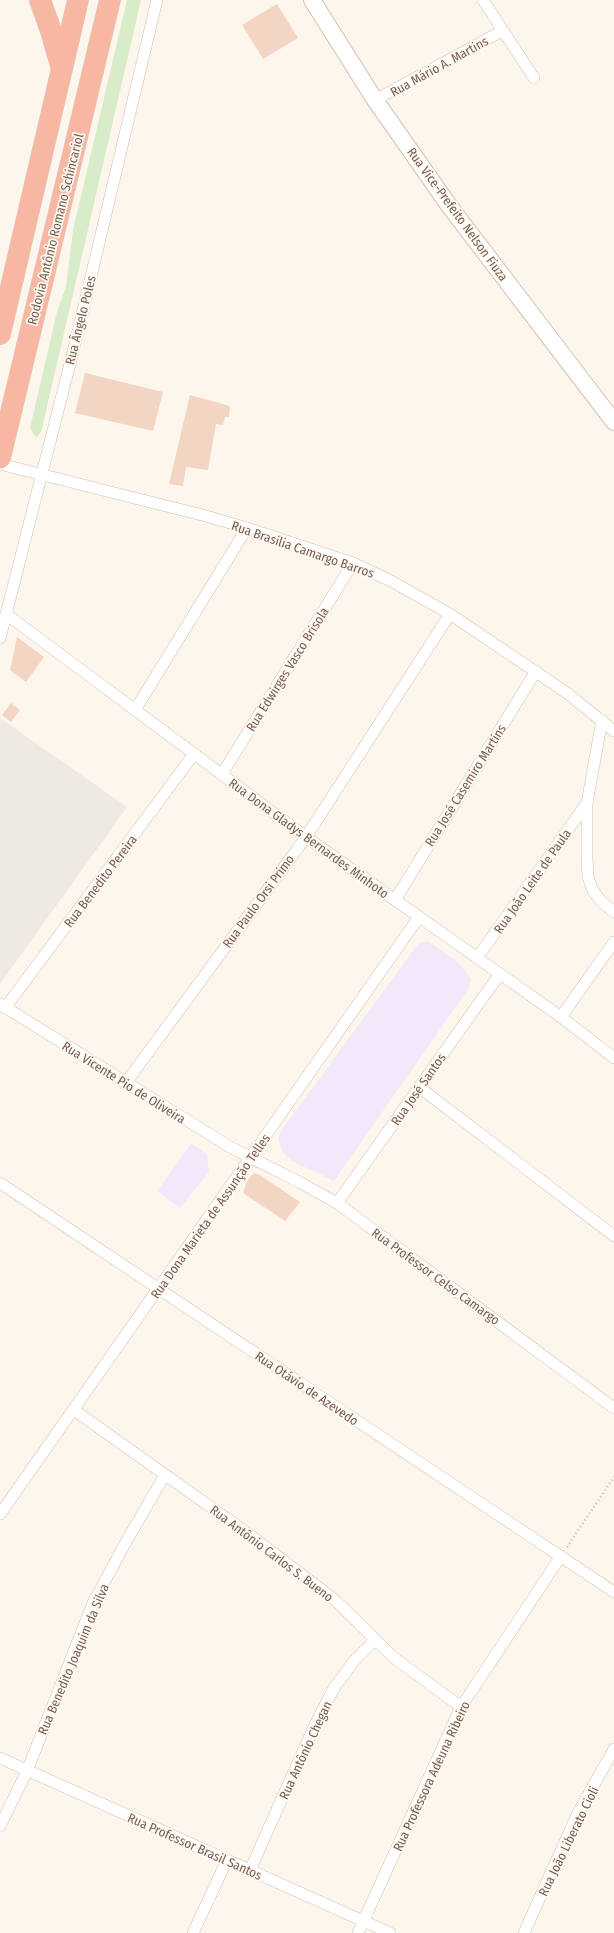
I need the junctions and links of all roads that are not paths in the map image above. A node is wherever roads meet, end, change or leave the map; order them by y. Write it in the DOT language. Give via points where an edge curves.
graph roads {
  1 [pos="40,0"];
  2 [pos="78,0"];
  3 [pos="110,0"];
  4 [pos="157,0"];
  5 [pos="312,0"];
  6 [pos="483,0"];
  7 [pos="502,31"];
  8 [pos="61,67"];
  9 [pos="534,78"];
  10 [pos="375,100"];
  11 [pos="0,334"];
  12 [pos="614,422"];
  13 [pos="0,458"];
  14 [pos="0,464"];
  15 [pos="42,474"];
  16 [pos="247,528"];
  17 [pos="353,564"];
  18 [pos="6,614"];
  19 [pos="450,614"];
  20 [pos="0,638"];
  21 [pos="536,671"];
  22 [pos="135,710"];
  23 [pos="602,720"];
  24 [pos="614,731"];
  25 [pos="194,754"];
  26 [pos="222,774"];
  27 [pos="587,803"];
  28 [pos="306,837"];
  29 [pos="395,900"];
  30 [pos="614,912"];
  31 [pos="419,917"];
  32 [pos="614,942"];
  33 [pos="477,958"];
  34 [pos="499,975"];
  35 [pos="3,1006"];
  36 [pos="561,1017"];
  37 [pos="614,1058"];
  38 [pos="125,1084"];
  39 [pos="419,1087"];
  40 [pos="250,1158"];
  41 [pos="0,1183"];
  42 [pos="337,1203"];
  43 [pos="614,1236"];
  44 [pos="158,1289"];
  45 [pos="614,1408"];
  46 [pos="74,1410"];
  47 [pos="165,1475"];
  48 [pos="0,1514"];
  49 [pos="561,1556"];
  50 [pos="614,1592"];
  51 [pos="375,1640"];
  52 [pos="461,1707"];
  53 [pos="614,1750"];
  54 [pos="0,1758"];
  55 [pos="27,1771"];
  56 [pos="0,1826"];
  57 [pos="227,1860"];
  58 [pos="250,1870"];
  59 [pos="363,1921"];
  60 [pos="193,1933"];
  61 [pos="358,1933"];
  62 [pos="390,1933"];
  63 [pos="524,1933"];
  1 -- 8 [label="highway"];
  2 -- 8 [label="highway"];
  3 -- 13 [label="highway, Rodovia Antônio Romano Schincariol"];
  4 -- 15 [label="street, Rua Ângelo Poles"];
  5 -- 10 [label="main road, Rua Vice-Prefeito Nelson Fiuza"];
  6 -- 7 [label="street"];
  7 -- 9 [label="street"];
  7 -- 10 [label="street, Rua Mário A. Martins"];
  8 -- 11 [label="highway"];
  10 -- 12 [label="main road, Rua Vice-Prefeito Nelson Fiuza" via="450,207"];
  14 -- 15 [label="street, Rua Brasília Camargo Barros"];
  15 -- 16 [label="street, Rua Brasília Camargo Barros"];
  15 -- 18 [label="street, Rua Ângelo Poles"];
  16 -- 17 [label="street, Rua Brasília Camargo Barros"];
  16 -- 22 [label="street"];
  17 -- 19 [label="street, Rua Brasília Camargo Barros" via="391,580"];
  17 -- 26 [label="street, Rua Edwirges Vasco Brisola"];
  18 -- 20 [label="street, Rua Ângelo Poles"];
  18 -- 22 [label="street, Rua Dona Gladys Bernardes Minhoto"];
  19 -- 21 [label="street, Rua Brasília Camargo Barros"];
  19 -- 28 [label="street, Rua Paulo Orsi Primo"];
  21 -- 23 [label="street, Rua Brasília Camargo Barros"];
  21 -- 29 [label="street, Rua José Casemiro Martins"];
  22 -- 25 [label="street, Rua Dona Gladys Bernardes Minhoto"];
  23 -- 24 [label="street, Rua Brasília Camargo Barros"];
  23 -- 27 [label="street, Rua João Leite de Paula"];
  25 -- 26 [label="street, Rua Dona Gladys Bernardes Minhoto"];
  25 -- 35 [label="street, Rua Benedito Pereira"];
  26 -- 28 [label="street, Rua Dona Gladys Bernardes Minhoto"];
  27 -- 30 [label="street, Rua João Leite de Paula" via="588,876 593,891"];
  27 -- 33 [label="street, Rua João Leite de Paula"];
  28 -- 29 [label="street, Rua Dona Gladys Bernardes Minhoto"];
  28 -- 38 [label="street, Rua Paulo Orsi Primo"];
  29 -- 31 [label="street, Rua Dona Gladys Bernardes Minhoto"];
  31 -- 33 [label="street, Rua Dona Gladys Bernardes Minhoto"];
  31 -- 40 [label="street, Rua Dona Marieta de Assunção Telles"];
  32 -- 36 [label="street"];
  33 -- 34 [label="street, Rua Dona Gladys Bernardes Minhoto"];
  34 -- 36 [label="street, Rua Dona Gladys Bernardes Minhoto"];
  34 -- 39 [label="street, Rua José Santos"];
  35 -- 38 [label="street, Rua Vicente Pio de Oliveira"];
  36 -- 37 [label="street, Rua Dona Gladys Bernardes Minhoto"];
  38 -- 40 [label="street, Rua Vicente Pio de Oliveira"];
  39 -- 42 [label="street, Rua José Santos"];
  39 -- 43 [label="street"];
  40 -- 42 [label="street, Rua Professor Celso Camargo"];
  40 -- 44 [label="street, Rua Dona Marieta de Assunção Telles"];
  41 -- 44 [label="street, Rua Otávio de Azevedo"];
  42 -- 45 [label="street, Rua Professor Celso Camargo"];
  44 -- 46 [label="street, Rua Dona Marieta de Assunção Telles"];
  44 -- 49 [label="street, Rua Otávio de Azevedo"];
  46 -- 47 [label="street, Rua Antônio Carlos S. Bueno"];
  46 -- 48 [label="street, Rua Dona Marieta de Assunção Telles"];
  47 -- 51 [label="street, Rua Antônio Carlos S. Bueno" via="250,1535 335,1600"];
  47 -- 55 [label="street, Rua Benedito Joaquim da Silva" via="93,1603"];
  49 -- 50 [label="street, Rua Otávio de Azevedo"];
  49 -- 52 [label="street, Rua Professora Adeuna Ribeiro"];
  51 -- 52 [label="street, Rua Antônio Carlos S. Bueno" via="393,1657"];
  51 -- 58 [label="street, Rua Antônio Chegan" via="354,1661 334,1688"];
  52 -- 59 [label="street, Rua Professora Adeuna Ribeiro"];
  53 -- 63 [label="street, Rua João Liberato Cioli" via="578,1815"];
  54 -- 55 [label="street, Rua Professor Brasil Santos"];
  55 -- 56 [label="street, Rua Benedito Joaquim da Silva"];
  55 -- 57 [label="street, Rua Professor Brasil Santos"];
  57 -- 58 [label="street, Rua Professor Brasil Santos"];
  57 -- 60 [label="street"];
  58 -- 59 [label="street, Rua Professor Brasil Santos"];
  59 -- 61 [label="street, Rua Professora Adeuna Ribeiro"];
  59 -- 62 [label="street, Rua Professor Brasil Santos"];
}
